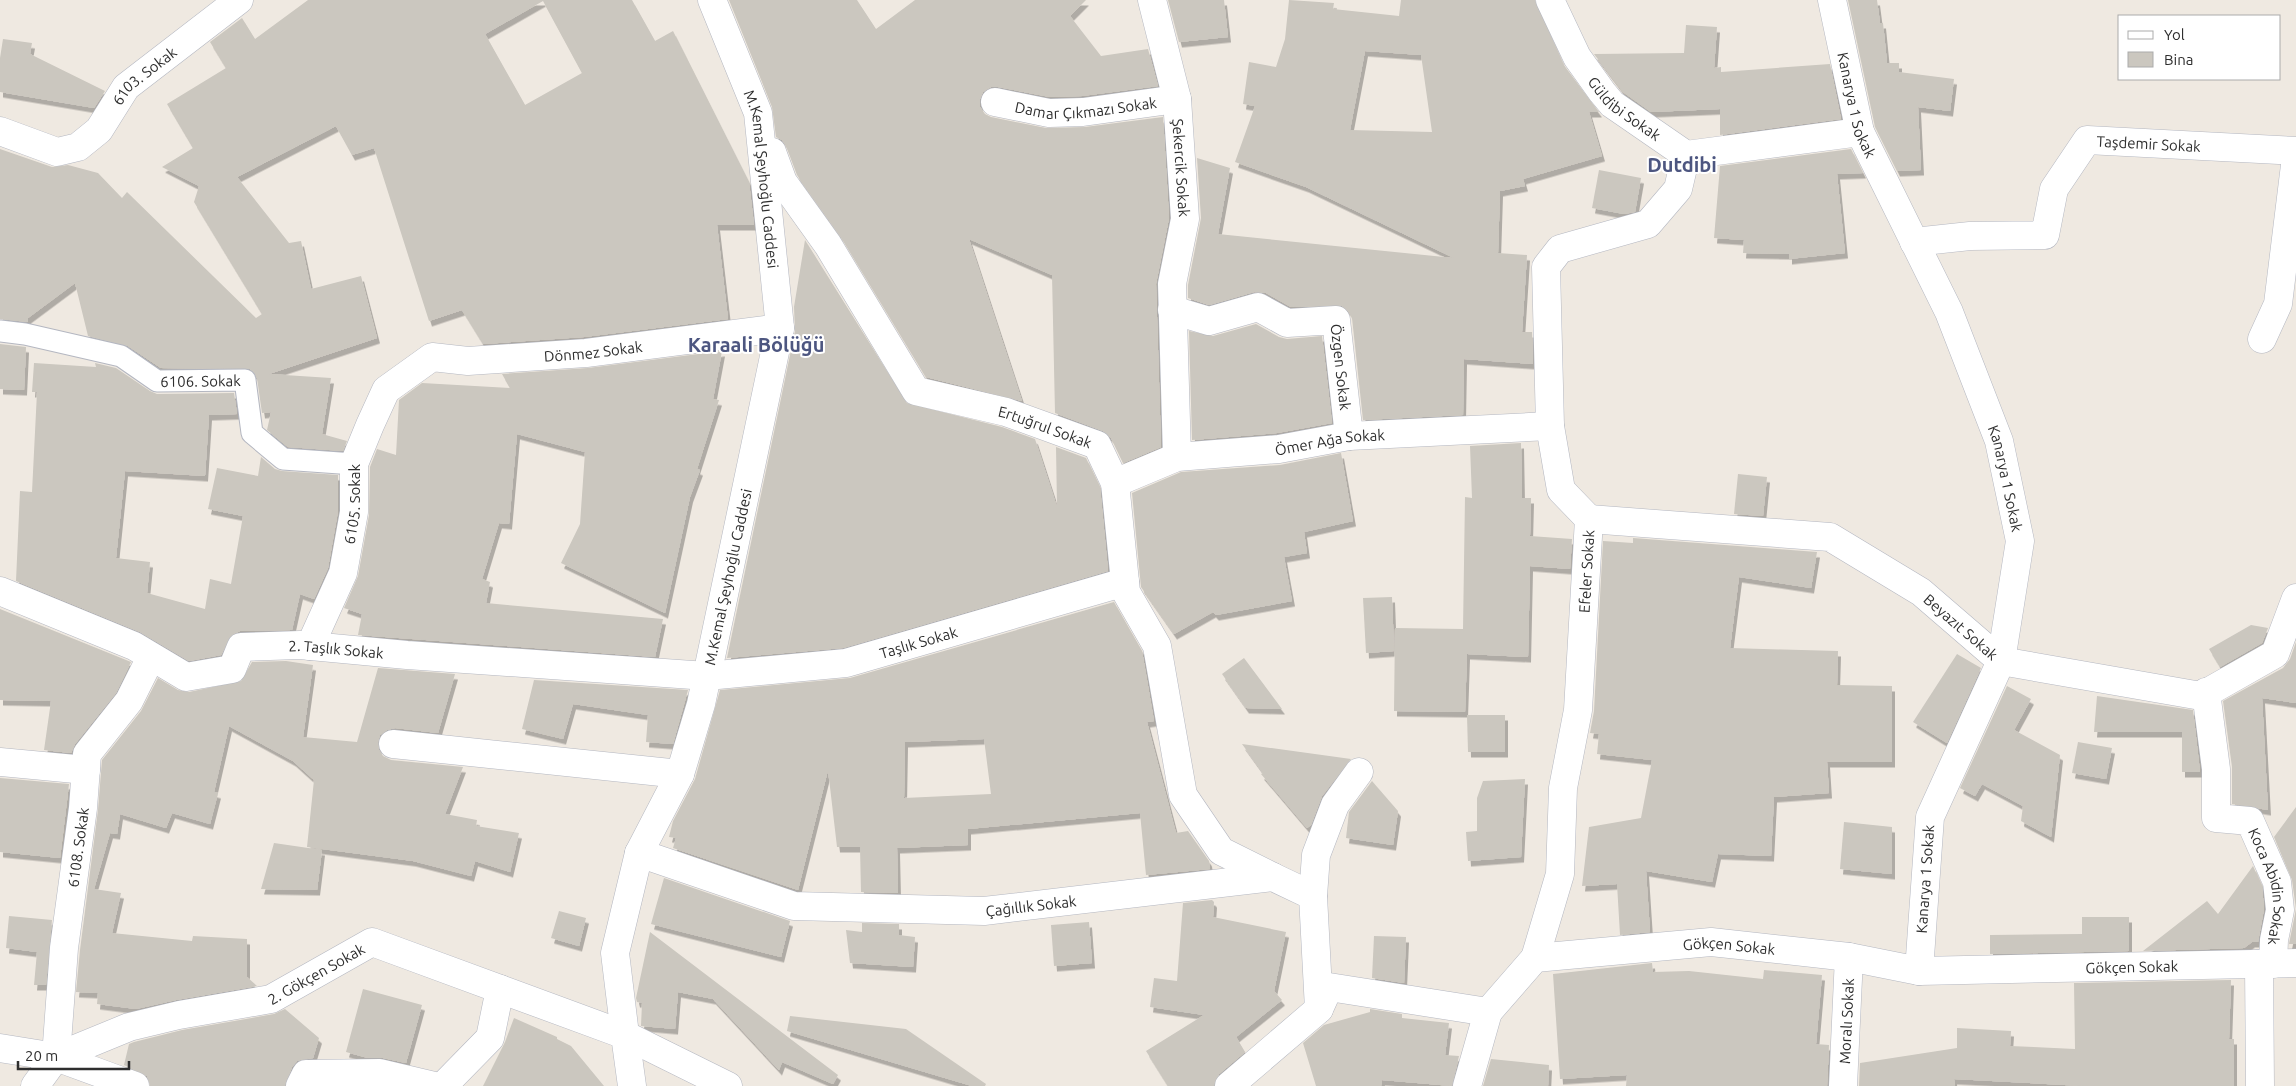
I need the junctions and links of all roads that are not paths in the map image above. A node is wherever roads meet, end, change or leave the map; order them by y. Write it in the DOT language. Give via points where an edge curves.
graph roads {
  1 [pos="239,0"];
  2 [pos="712,0"];
  3 [pos="1152,0"];
  4 [pos="1550,0"];
  5 [pos="1832,0"];
  6 [pos="1177,100"];
  7 [pos="995,102"];
  8 [pos="758,113"];
  9 [pos="0,131"];
  10 [pos="1860,132"];
  11 [pos="2296,150"];
  12 [pos="1686,155"];
  13 [pos="2296,157"];
  14 [pos="1914,242"];
  15 [pos="1172,310"];
  16 [pos="780,328"];
  17 [pos="0,331"];
  18 [pos="2262,339"];
  19 [pos="410,373"];
  20 [pos="1550,426"];
  21 [pos="1349,436"];
  22 [pos="1177,457"];
  23 [pos="354,464"];
  24 [pos="1115,483"];
  25 [pos="1589,519"];
  26 [pos="1125,582"];
  27 [pos="0,591"];
  28 [pos="2296,598"];
  29 [pos="310,646"];
  30 [pos="151,657"];
  31 [pos="2001,661"];
  32 [pos="707,676"];
  33 [pos="2206,692"];
  34 [pos="393,744"];
  35 [pos="0,762"];
  36 [pos="86,770"];
  37 [pos="1359,772"];
  38 [pos="680,774"];
  39 [pos="639,853"];
  40 [pos="1273,877"];
  41 [pos="1313,896"];
  42 [pos="1849,957"];
  43 [pos="1535,958"];
  44 [pos="2276,964"];
  45 [pos="1919,971"];
  46 [pos="500,990"];
  47 [pos="1319,1009"];
  48 [pos="1488,1012"];
  49 [pos="625,1035"];
  50 [pos="0,1048"];
  51 [pos="56,1057"];
  52 [pos="35,1086"];
  53 [pos="135,1086"];
  54 [pos="300,1086"];
  55 [pos="435,1086"];
  56 [pos="443,1086"];
  57 [pos="632,1086"];
  58 [pos="728,1086"];
  59 [pos="1229,1086"];
  60 [pos="1467,1086"];
  61 [pos="1844,1086"];
  62 [pos="2260,1086"];
  1 -- 9 [label="street, 6103. Sokak" via="126,88 99,130 78,147 57,152"];
  2 -- 8 [label="street, M.Kemal Şeyhoğlu Caddesi"];
  3 -- 6 [label="street, Şekercik Sokak"];
  4 -- 12 [label="street, Güldibi Sokak" via="1578,58 1612,104"];
  5 -- 10 [label="street, Kanarya 1 Sokak"];
  6 -- 7 [label="street, Damar Çıkmazı Sokak" via="1083,112 1048,113"];
  6 -- 15 [label="street, Şekercik Sokak" via="1185,219 1172,274"];
  8 -- 16 [label="street, M.Kemal Şeyhoğlu Caddesi"];
  8 -- 24 [label="street, Ertuğrul Sokak" via="783,182 828,244 916,391 1006,412 1097,446"];
  10 -- 12 [label="street"];
  10 -- 14 [label="street, Kanarya 1 Sokak"];
  11 -- 14 [label="street, Taşdemir Sokak" via="2087,140 2054,189 2044,235 1970,236"];
  12 -- 20 [label="street, Efeler Sokak" via="1678,189 1648,224 1560,249 1546,268"];
  13 -- 18 [label="street" via="2278,304"];
  14 -- 31 [label="street, Kanarya 1 Sokak" via="1949,312 1999,441 2020,541"];
  15 -- 21 [label="street, Özgen Sokak" via="1208,321 1258,307 1287,323 1336,320"];
  15 -- 22 [label="street, Şekercik Sokak"];
  16 -- 19 [label="street, Dönmez Sokak" via="586,353 468,361 432,357"];
  16 -- 32 [label="street, M.Kemal Şeyhoğlu Caddesi"];
  17 -- 23 [label="lane, 6106. Sokak" via="121,356 158,381 245,380 252,434 283,459"];
  19 -- 23 [label="street, 6105. Sokak" via="386,390"];
  20 -- 21 [label="street, Ömer Ağa Sokak"];
  20 -- 25 [label="street, Efeler Sokak" via="1561,490"];
  21 -- 22 [label="street, Ömer Ağa Sokak" via="1279,449"];
  22 -- 24 [label="street, Ömer Ağa Sokak"];
  23 -- 29 [label="street, 6105. Sokak" via="354,512 343,573"];
  24 -- 26 [label="street, Ertuğrul Sokak"];
  25 -- 31 [label="street, Beyazıt Sokak" via="1830,536 1921,592"];
  25 -- 43 [label="street, Efeler Sokak" via="1578,710 1563,788 1560,874"];
  26 -- 32 [label="street, Taşlık Sokak" via="846,663"];
  26 -- 40 [label="street, Ertuğrul Sokak" via="1126,592 1157,646 1183,795 1221,851"];
  27 -- 30 [label="street, 2. Taşlık Sokak" via="134,646"];
  28 -- 33 [label="street, Beyazıt Sokak" via="2275,654"];
  29 -- 30 [label="street, 2. Taşlık Sokak" via="241,647 232,669 186,677"];
  29 -- 32 [label="street, 2. Taşlık Sokak"];
  30 -- 36 [label="street, 6108. Sokak" via="129,702 86,754"];
  31 -- 33 [label="street, Beyazıt Sokak" via="2201,696"];
  31 -- 45 [label="street, Kanarya 1 Sokak" via="1930,817"];
  32 -- 38 [label="street, M.Kemal Şeyhoğlu Caddesi"];
  33 -- 44 [label="street, Koca Abidin Sokak" via="2216,769 2216,818 2250,821 2277,882 2280,910 2274,940"];
  34 -- 38 [label="street"];
  35 -- 36 [label="street"];
  36 -- 51 [label="street, 6108. Sokak" via="64,948"];
  37 -- 41 [label="street" via="1335,804 1316,854"];
  38 -- 39 [label="street, M.Kemal Şeyhoğlu Caddesi"];
  39 -- 40 [label="street, Çağıllık Sokak" via="794,906 984,911"];
  39 -- 49 [label="street, M.Kemal Şeyhoğlu Caddesi" via="615,953"];
  40 -- 41 [label="street"];
  41 -- 47 [label="street"];
  42 -- 43 [label="street, Gökçen Sokak" via="1711,942"];
  42 -- 45 [label="street, Gökçen Sokak"];
  42 -- 61 [label="street, Moralı Sokak"];
  43 -- 48 [label="street"];
  44 -- 45 [label="street, Gökçen Sokak"];
  44 -- 62 [label="street, Koca Abidin Sokak"];
  46 -- 49 [label="street, 2. Gökçen Sokak"];
  46 -- 51 [label="street, 2. Gökçen Sokak" via="372,942 271,999 129,1027"];
  46 -- 56 [label="street" via="490,1038"];
  47 -- 48 [label="street" via="1329,987"];
  47 -- 59 [label="street"];
  48 -- 60 [label="street"];
  49 -- 57 [label="street, M.Kemal Şeyhoğlu Caddesi"];
  49 -- 58 [label="street"];
  50 -- 51 [label="street"];
  51 -- 52 [label="street"];
  51 -- 53 [label="street"];
  54 -- 55 [label="street" via="306,1074 380,1072"];
}
